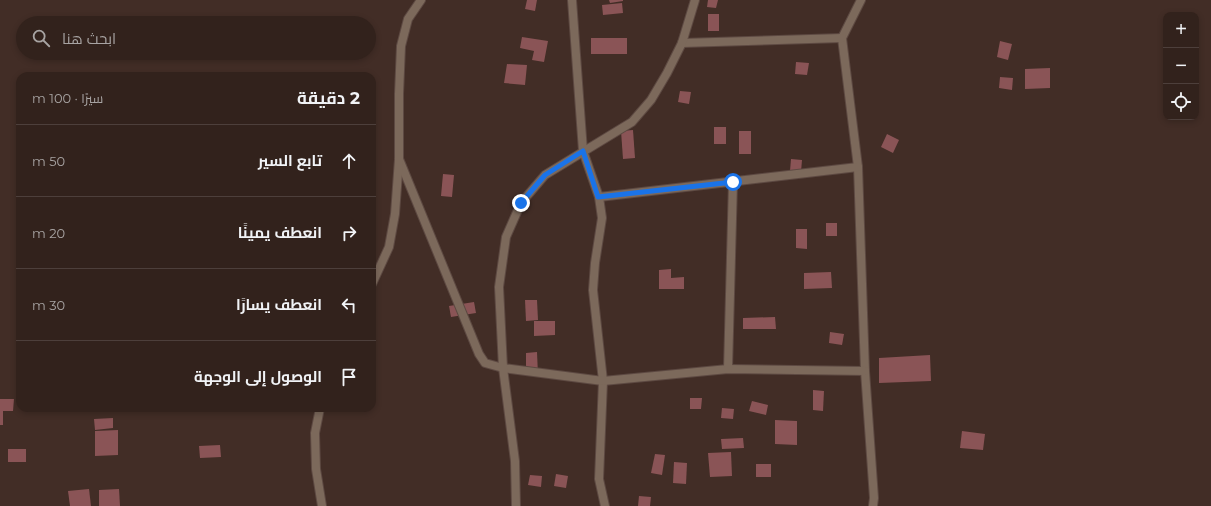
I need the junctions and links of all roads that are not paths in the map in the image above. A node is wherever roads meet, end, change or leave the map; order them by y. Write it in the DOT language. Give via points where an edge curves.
graph roads {
  1 [pos="421,0"];
  2 [pos="572,0"];
  3 [pos="695,0"];
  4 [pos="862,0"];
  5 [pos="842,38"];
  6 [pos="682,43"];
  7 [pos="583,151"];
  8 [pos="399,160"];
  9 [pos="858,167"];
  10 [pos="733,182"];
  11 [pos="598,197"];
  12 [pos="376,275"];
  13 [pos="503,368"];
  14 [pos="728,369"];
  15 [pos="865,371"];
  16 [pos="603,380"];
  17 [pos="319,412"];
  18 [pos="322,506"];
  19 [pos="516,506"];
  20 [pos="604,506"];
  21 [pos="873,506"];
  1 -- 8 [label="street" via="408,19 400,46"];
  2 -- 7 [label="street"];
  3 -- 6 [label="street"];
  4 -- 5 [label="street"];
  5 -- 6 [label="street"];
  5 -- 9 [label="street"];
  6 -- 7 [label="street" via="651,100 632,122"];
  7 -- 11 [label="street"];
  7 -- 13 [label="street" via="545,175 521,203 506,237 499,287"];
  8 -- 12 [label="street" via="395,214 389,247"];
  8 -- 13 [label="street" via="479,354 485,363"];
  9 -- 10 [label="street"];
  9 -- 15 [label="street"];
  10 -- 11 [label="street"];
  10 -- 14 [label="street"];
  11 -- 16 [label="street" via="602,218 593,290"];
  13 -- 16 [label="street"];
  13 -- 19 [label="street" via="515,461"];
  14 -- 15 [label="street"];
  14 -- 16 [label="street"];
  15 -- 21 [label="street"];
  16 -- 20 [label="street" via="599,479"];
  17 -- 18 [label="street" via="315,433 316,469"];
}
